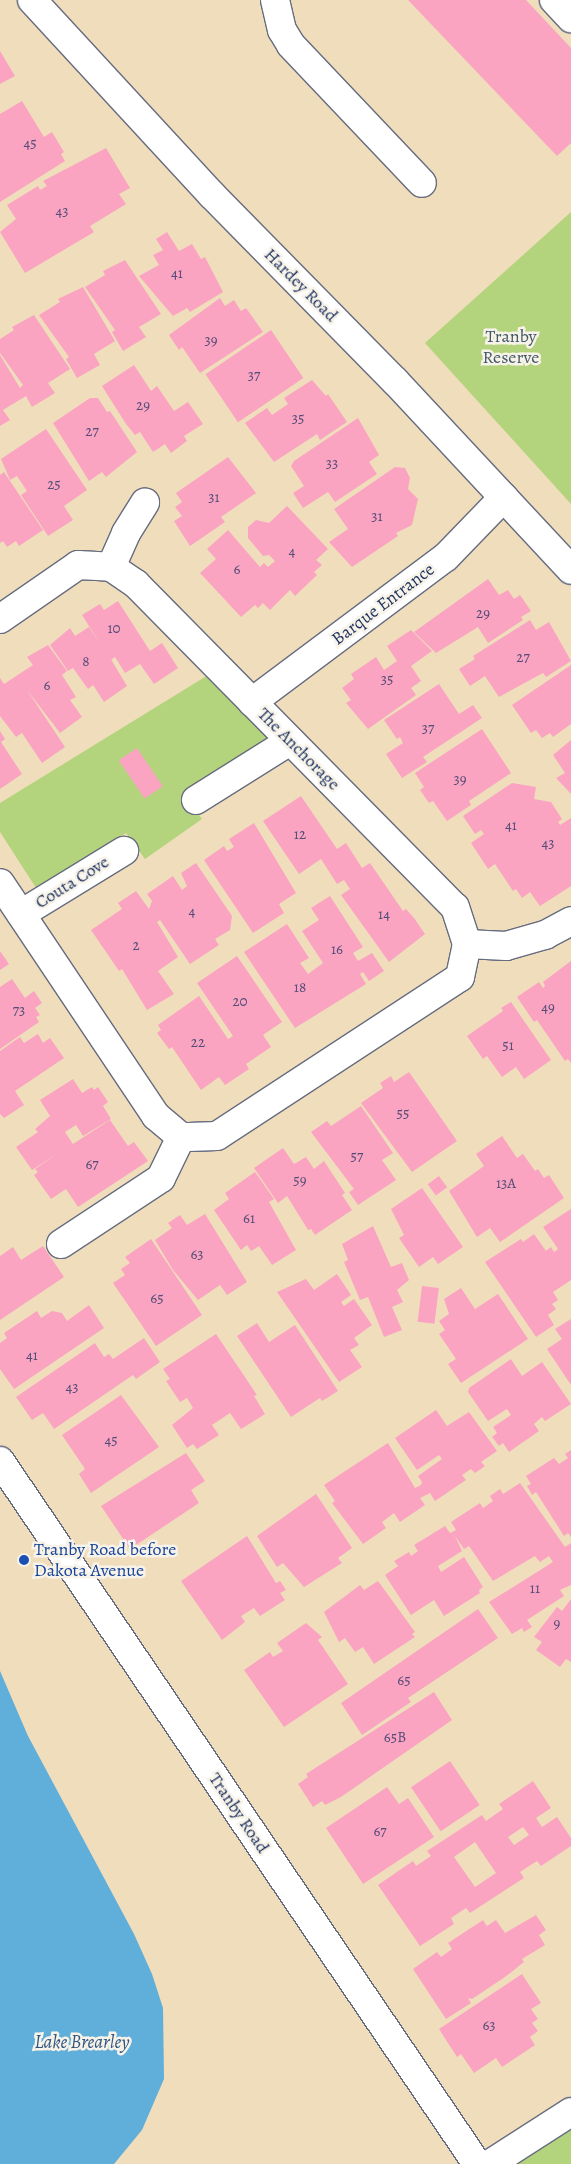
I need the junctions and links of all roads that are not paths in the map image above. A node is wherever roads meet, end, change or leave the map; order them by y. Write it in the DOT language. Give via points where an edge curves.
graph roads {
  1 [pos="32,0"];
  2 [pos="275,0"];
  3 [pos="554,0"];
  4 [pos="571,18"];
  5 [pos="422,183"];
  6 [pos="504,497"];
  7 [pos="146,502"];
  8 [pos="111,567"];
  9 [pos="571,570"];
  10 [pos="0,619"];
  11 [pos="252,702"];
  12 [pos="290,741"];
  13 [pos="196,800"];
  14 [pos="124,851"];
  15 [pos="0,885"];
  16 [pos="21,914"];
  17 [pos="571,921"];
  18 [pos="468,944"];
  19 [pos="181,1137"];
  20 [pos="61,1244"];
  21 [pos="0,1461"];
  22 [pos="571,2112"];
  23 [pos="478,2164"];
  24 [pos="490,2164"];
  1 -- 6 [label="street, Hardey Road" via="212,195"];
  2 -- 5 [label="street" via="282,30 291,45"];
  3 -- 4 [label="street"];
  6 -- 9 [label="street, Hardey Road"];
  6 -- 11 [label="street, Barque Entrance" via="446,557"];
  7 -- 8 [label="street" via="126,533"];
  8 -- 10 [label="street" via="78,565"];
  8 -- 11 [label="street, The Anchorage" via="136,584"];
  11 -- 12 [label="street, The Anchorage"];
  12 -- 13 [label="street"];
  12 -- 18 [label="street, The Anchorage" via="455,907"];
  14 -- 16 [label="street, Couta Cove"];
  15 -- 16 [label="street"];
  16 -- 19 [label="street" via="156,1116"];
  17 -- 18 [label="street" via="545,935 506,946"];
  18 -- 19 [label="street" via="460,977 217,1136"];
  19 -- 20 [label="street" via="160,1178"];
  21 -- 23 [label="street, Tranby Road"];
  22 -- 24 [label="street"];
}
